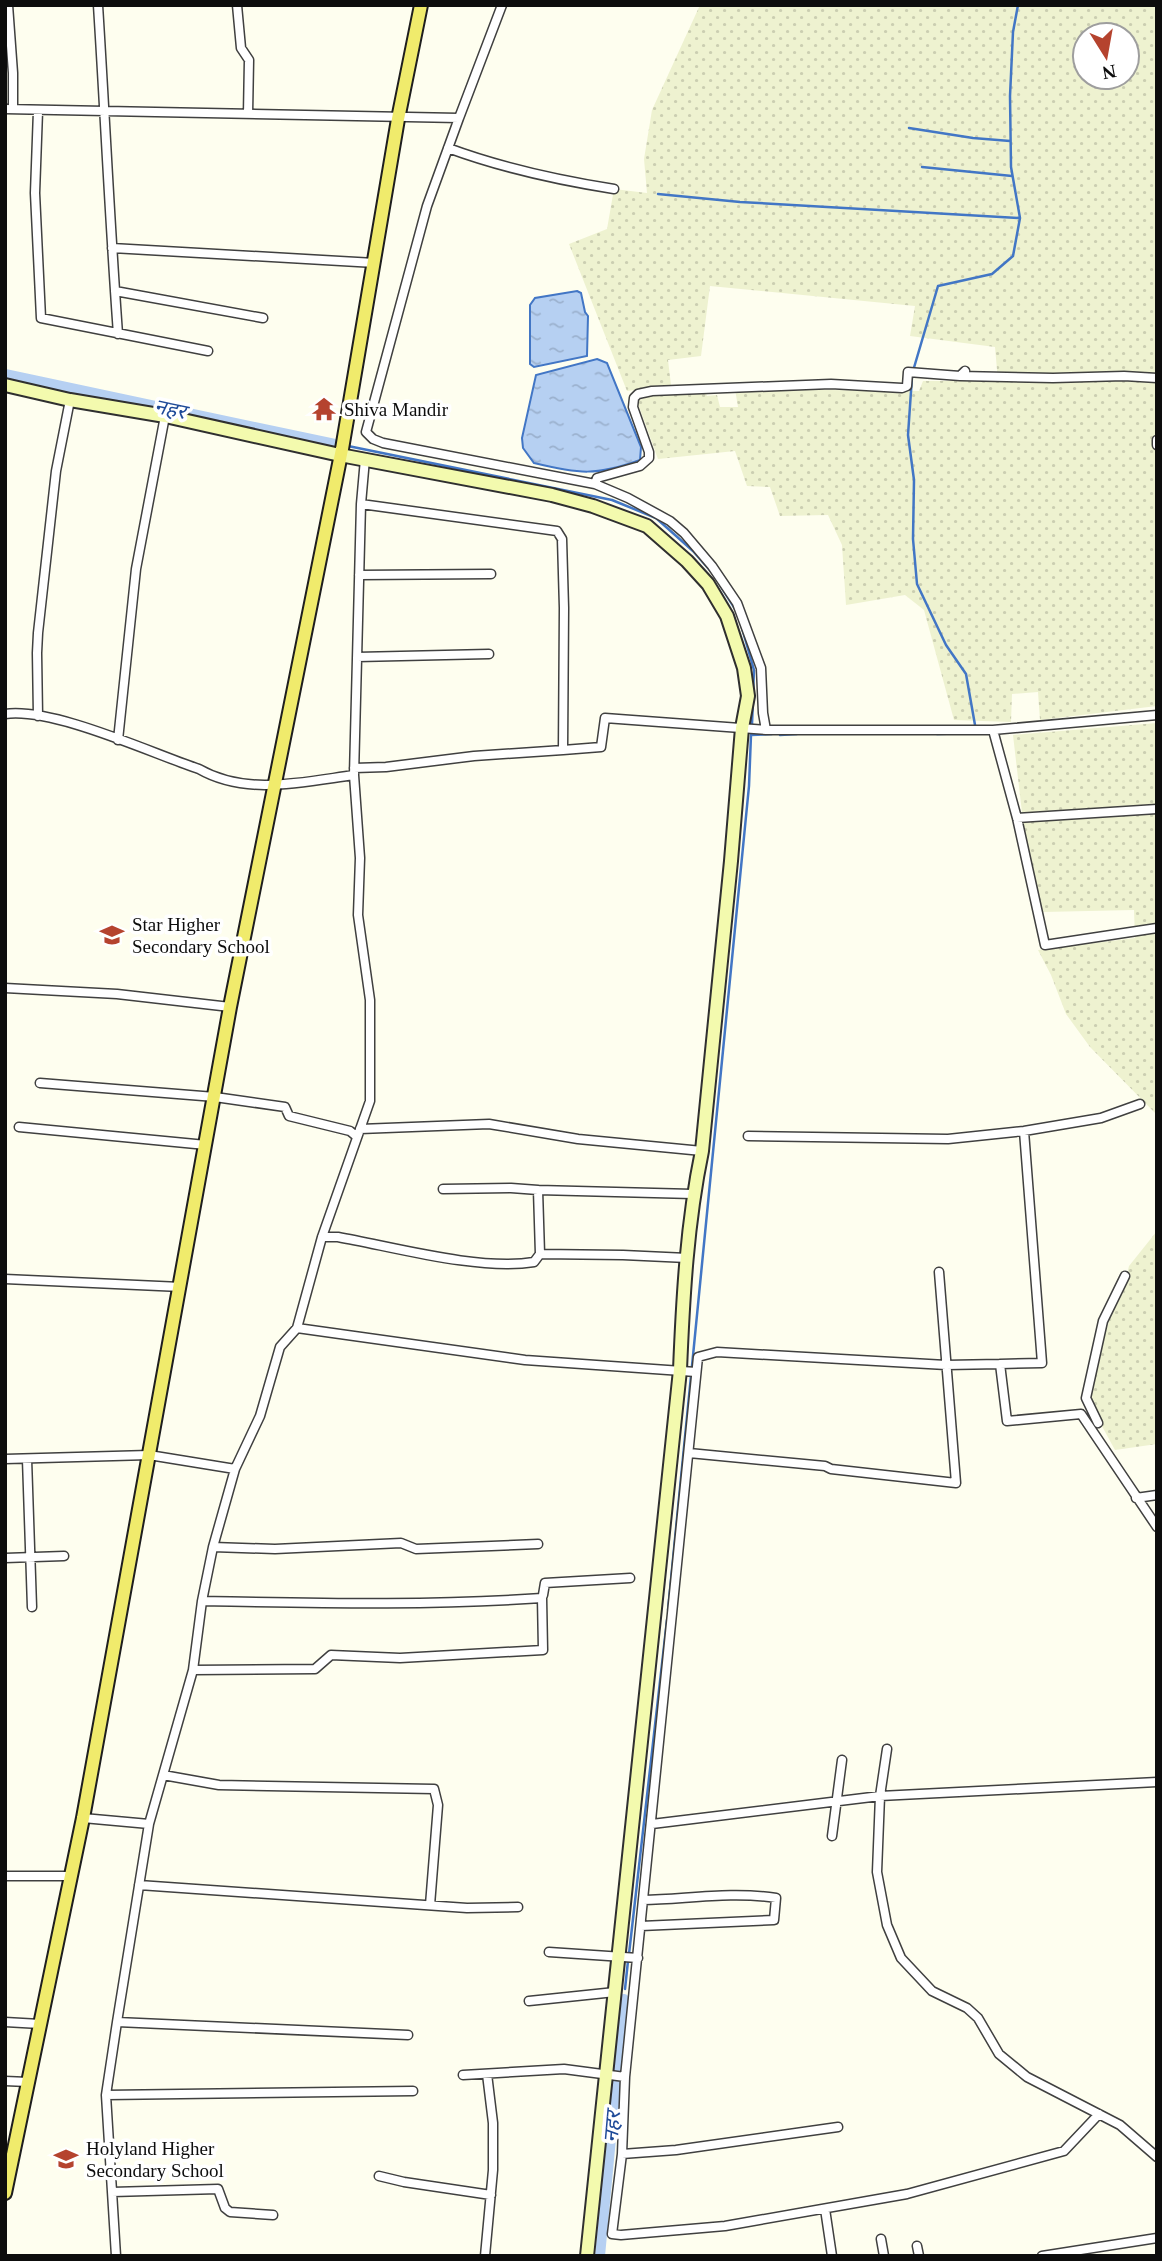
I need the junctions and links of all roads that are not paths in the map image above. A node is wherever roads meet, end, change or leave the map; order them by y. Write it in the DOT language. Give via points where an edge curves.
graph roads {
  1 [pos="8,5"];
  2 [pos="98,5"];
  3 [pos="237,5"];
  4 [pos="421,5"];
  5 [pos="502,5"];
  6 [pos="9,109"];
  7 [pos="105,110"];
  8 [pos="37,111"];
  9 [pos="248,114"];
  10 [pos="459,118"];
  11 [pos="398,119"];
  12 [pos="448,148"];
  13 [pos="614,188"];
  14 [pos="111,248"];
  15 [pos="375,263"];
  16 [pos="115,291"];
  17 [pos="264,318"];
  18 [pos="118,334"];
  19 [pos="208,351"];
  20 [pos="1157,378"];
  21 [pos="5,385"];
  22 [pos="70,400"];
  23 [pos="165,416"];
  24 [pos="340,454"];
  25 [pos="365,459"];
  26 [pos="595,484"];
  27 [pos="361,505"];
  28 [pos="359,575"];
  29 [pos="491,575"];
  30 [pos="489,654"];
  31 [pos="357,657"];
  32 [pos="5,714"];
  33 [pos="1157,715"];
  34 [pos="38,716"];
  35 [pos="741,728"];
  36 [pos="766,730"];
  37 [pos="993,730"];
  38 [pos="118,740"];
  39 [pos="563,750"];
  40 [pos="354,772"];
  41 [pos="273,786"];
  42 [pos="1157,809"];
  43 [pos="1017,818"];
  44 [pos="1157,928"];
  45 [pos="5,988"];
  46 [pos="230,1007"];
  47 [pos="40,1083"];
  48 [pos="215,1097"];
  49 [pos="1140,1104"];
  50 [pos="19,1126"];
  51 [pos="1024,1131"];
  52 [pos="358,1132"];
  53 [pos="748,1136"];
  54 [pos="206,1145"];
  55 [pos="702,1151"];
  56 [pos="443,1189"];
  57 [pos="538,1190"];
  58 [pos="693,1194"];
  59 [pos="321,1237"];
  60 [pos="540,1254"];
  61 [pos="687,1258"];
  62 [pos="939,1272"];
  63 [pos="1125,1276"];
  64 [pos="5,1279"];
  65 [pos="181,1287"];
  66 [pos="297,1328"];
  67 [pos="1000,1364"];
  68 [pos="946,1365"];
  69 [pos="682,1371"];
  70 [pos="696,1372"];
  71 [pos="1098,1423"];
  72 [pos="689,1453"];
  73 [pos="149,1455"];
  74 [pos="5,1459"];
  75 [pos="27,1459"];
  76 [pos="235,1469"];
  77 [pos="1157,1495"];
  78 [pos="1136,1498"];
  79 [pos="1157,1527"];
  80 [pos="538,1544"];
  81 [pos="214,1547"];
  82 [pos="64,1556"];
  83 [pos="5,1558"];
  84 [pos="31,1558"];
  85 [pos="630,1578"];
  86 [pos="543,1595"];
  87 [pos="202,1601"];
  88 [pos="32,1607"];
  89 [pos="193,1670"];
  90 [pos="887,1749"];
  91 [pos="842,1760"];
  92 [pos="163,1775"];
  93 [pos="1157,1782"];
  94 [pos="880,1796"];
  95 [pos="837,1801"];
  96 [pos="83,1818"];
  97 [pos="149,1824"];
  98 [pos="652,1824"];
  99 [pos="832,1836"];
  100 [pos="5,1876"];
  101 [pos="71,1876"];
  102 [pos="139,1885"];
  103 [pos="643,1900"];
  104 [pos="430,1905"];
  105 [pos="518,1907"];
  106 [pos="641,1926"];
  107 [pos="549,1952"];
  108 [pos="619,1958"];
  109 [pos="638,1958"];
  110 [pos="615,1992"];
  111 [pos="529,2001"];
  112 [pos="5,2022"];
  113 [pos="117,2022"];
  114 [pos="40,2024"];
  115 [pos="408,2035"];
  116 [pos="607,2073"];
  117 [pos="487,2074"];
  118 [pos="463,2075"];
  119 [pos="625,2077"];
  120 [pos="5,2081"];
  121 [pos="28,2082"];
  122 [pos="413,2091"];
  123 [pos="106,2095"];
  124 [pos="1099,2114"];
  125 [pos="838,2127"];
  126 [pos="1157,2142"];
  127 [pos="1143,2144"];
  128 [pos="622,2154"];
  129 [pos="1157,2157"];
  130 [pos="379,2176"];
  131 [pos="112,2192"];
  132 [pos="5,2193"];
  133 [pos="491,2195"];
  134 [pos="825,2209"];
  135 [pos="273,2215"];
  136 [pos="1157,2238"];
  137 [pos="881,2239"];
  138 [pos="917,2245"];
  139 [pos="1079,2252"];
  140 [pos="116,2256"];
  141 [pos="485,2256"];
  142 [pos="587,2256"];
  143 [pos="832,2256"];
  144 [pos="884,2256"];
  145 [pos="919,2256"];
  146 [pos="1042,2256"];
  1 -- 6 [label="street" via="13,73"];
  2 -- 7 [label="street"];
  3 -- 9 [label="street" via="241,48 249,60"];
  4 -- 11 [label="main road"];
  5 -- 10 [label="street"];
  6 -- 8 [label="street"];
  7 -- 8 [label="street"];
  7 -- 9 [label="street"];
  7 -- 14 [label="street"];
  8 -- 18 [label="street" via="35,193 41,318"];
  9 -- 11 [label="street"];
  10 -- 11 [label="street"];
  10 -- 12 [label="street"];
  11 -- 15 [label="main road"];
  12 -- 13 [label="street" via="548,177"];
  12 -- 26 [label="street" via="427,206 366,432 383,443"];
  14 -- 15 [label="street"];
  14 -- 16 [label="street"];
  15 -- 24 [label="main road"];
  16 -- 17 [label="street"];
  16 -- 18 [label="street"];
  18 -- 19 [label="street"];
  20 -- 26 [label="street" via="908,372 907,386 902,388 831,384 652,391 638,394 633,407 649,458 640,466 597,478"];
  21 -- 22 [label="street"];
  22 -- 23 [label="street"];
  22 -- 34 [label="street" via="56,471 38,633"];
  23 -- 24 [label="street"];
  23 -- 38 [label="street" via="136,569"];
  24 -- 25 [label="street"];
  24 -- 41 [label="main road"];
  25 -- 27 [label="street"];
  25 -- 35 [label="street" via="552,495 647,526 708,584 727,615 748,696"];
  26 -- 36 [label="street" via="670,521 726,584 761,668"];
  27 -- 28 [label="street"];
  27 -- 39 [label="street" via="557,531 562,539 564,608"];
  28 -- 29 [label="street"];
  28 -- 31 [label="street"];
  30 -- 31 [label="street"];
  31 -- 40 [label="street"];
  32 -- 34 [label="street"];
  33 -- 37 [label="street"];
  34 -- 38 [label="street"];
  35 -- 36 [label="street"];
  35 -- 39 [label="street" via="605,718 601,747"];
  35 -- 55 [label="street"];
  36 -- 37 [label="street"];
  37 -- 43 [label="street"];
  38 -- 41 [label="street" via="216,778"];
  39 -- 40 [label="street"];
  40 -- 41 [label="street"];
  40 -- 52 [label="street" via="360,859 358,915 370,1000 370,1101"];
  41 -- 46 [label="main road"];
  42 -- 43 [label="street"];
  43 -- 44 [label="street" via="1045,945"];
  45 -- 46 [label="street"];
  46 -- 48 [label="main road"];
  47 -- 48 [label="street"];
  48 -- 52 [label="street" via="285,1107 289,1116"];
  48 -- 54 [label="main road"];
  49 -- 51 [label="street" via="1101,1118"];
  50 -- 54 [label="street"];
  51 -- 53 [label="street" via="948,1139"];
  51 -- 67 [label="street" via="1042,1363"];
  52 -- 55 [label="street" via="489,1124 578,1139"];
  52 -- 59 [label="street"];
  54 -- 65 [label="main road"];
  55 -- 58 [label="street"];
  56 -- 57 [label="street"];
  57 -- 58 [label="street"];
  57 -- 60 [label="street"];
  58 -- 61 [label="street"];
  59 -- 60 [label="street" via="516,1265 534,1262"];
  59 -- 66 [label="street"];
  60 -- 61 [label="street"];
  61 -- 69 [label="street"];
  62 -- 68 [label="street"];
  63 -- 71 [label="street" via="1103,1321 1086,1398"];
  64 -- 65 [label="street"];
  65 -- 73 [label="main road"];
  66 -- 69 [label="street" via="525,1360"];
  66 -- 76 [label="street" via="279,1347 260,1416"];
  67 -- 68 [label="street"];
  67 -- 78 [label="street" via="1007,1420 1081,1414"];
  68 -- 70 [label="street" via="717,1352 698,1357"];
  68 -- 72 [label="street" via="956,1483"];
  69 -- 70 [label="street"];
  69 -- 108 [label="street"];
  70 -- 72 [label="street"];
  72 -- 98 [label="street"];
  73 -- 75 [label="street"];
  73 -- 76 [label="street"];
  73 -- 96 [label="main road"];
  74 -- 75 [label="street"];
  75 -- 84 [label="street"];
  76 -- 81 [label="street"];
  77 -- 78 [label="street"];
  78 -- 79 [label="street"];
  80 -- 81 [label="street" via="416,1549 401,1543"];
  81 -- 87 [label="street"];
  82 -- 84 [label="street"];
  83 -- 84 [label="street"];
  84 -- 88 [label="street"];
  85 -- 86 [label="street" via="545,1583"];
  87 -- 89 [label="street"];
  87 -- 89 [label="street" via="347,1604 542,1598 543,1650 400,1658 331,1655 315,1669"];
  89 -- 92 [label="street"];
  90 -- 94 [label="street"];
  91 -- 95 [label="street"];
  92 -- 97 [label="street"];
  92 -- 104 [label="street" via="219,1785 435,1789 438,1805"];
  93 -- 94 [label="street"];
  94 -- 95 [label="street"];
  94 -- 124 [label="street" via="877,1871 887,1926 901,1958 932,1991 978,2018 999,2054 1027,2077"];
  95 -- 98 [label="street"];
  95 -- 99 [label="street"];
  96 -- 97 [label="street"];
  96 -- 101 [label="main road"];
  97 -- 102 [label="street"];
  98 -- 103 [label="street"];
  100 -- 101 [label="street"];
  101 -- 114 [label="main road"];
  102 -- 104 [label="street"];
  102 -- 113 [label="street"];
  103 -- 106 [label="street"];
  103 -- 106 [label="street" via="718,1895 776,1898 774,1920"];
  104 -- 105 [label="street"];
  106 -- 109 [label="street"];
  107 -- 108 [label="street"];
  108 -- 109 [label="street"];
  108 -- 110 [label="street"];
  109 -- 119 [label="street"];
  110 -- 111 [label="street"];
  110 -- 116 [label="street"];
  112 -- 114 [label="street"];
  113 -- 115 [label="street"];
  113 -- 123 [label="street"];
  114 -- 121 [label="main road"];
  116 -- 117 [label="street" via="564,2069"];
  116 -- 119 [label="street"];
  116 -- 142 [label="street"];
  117 -- 118 [label="street"];
  117 -- 133 [label="street" via="493,2123"];
  119 -- 128 [label="street"];
  120 -- 121 [label="street"];
  121 -- 132 [label="main road"];
  122 -- 123 [label="street"];
  123 -- 131 [label="street"];
  124 -- 127 [label="street"];
  124 -- 134 [label="street" via="1064,2151 907,2194"];
  125 -- 128 [label="street"];
  126 -- 127 [label="street"];
  127 -- 129 [label="street"];
  128 -- 134 [label="street" via="612,2234 703,2228"];
  130 -- 133 [label="street"];
  131 -- 135 [label="street" via="218,2189 230,2213"];
  131 -- 140 [label="street"];
  133 -- 141 [label="street"];
  134 -- 143 [label="street"];
  136 -- 139 [label="street"];
  137 -- 144 [label="street"];
  138 -- 145 [label="street"];
  139 -- 146 [label="street"];
}
